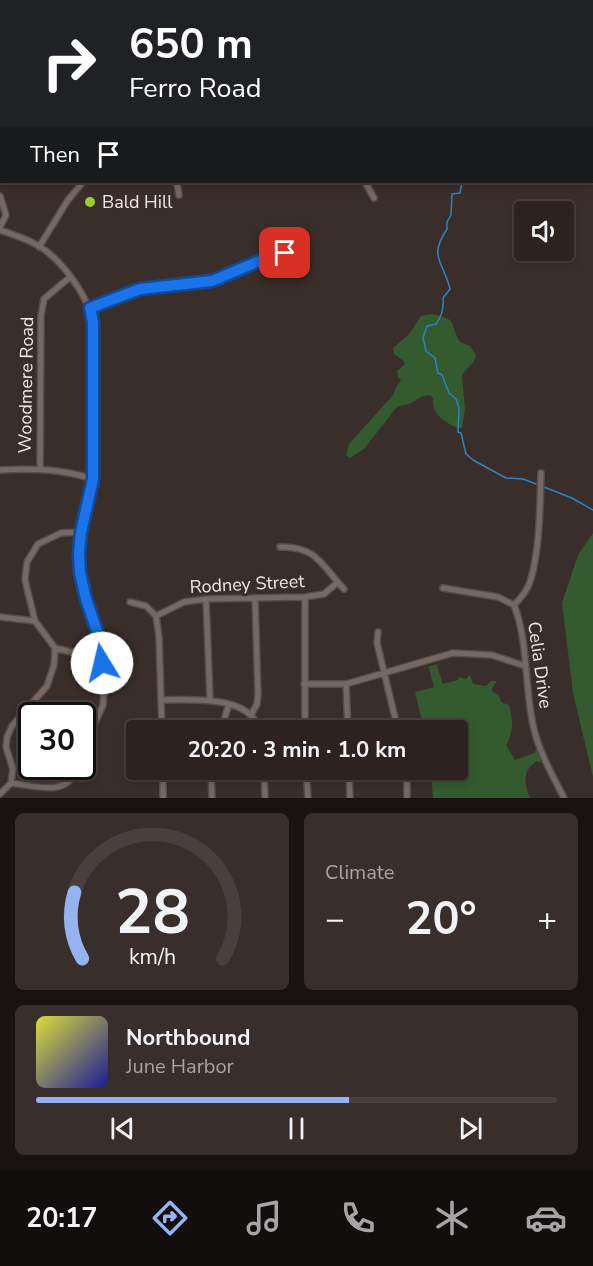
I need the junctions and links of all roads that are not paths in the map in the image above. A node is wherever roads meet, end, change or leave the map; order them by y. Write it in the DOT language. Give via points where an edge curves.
graph roads {
  1 [pos="82,183"];
  2 [pos="176,183"];
  3 [pos="366,183"];
  4 [pos="179,195"];
  5 [pos="0,196"];
  6 [pos="374,198"];
  7 [pos="0,229"];
  8 [pos="39,247"];
  9 [pos="285,253"];
  10 [pos="69,277"];
  11 [pos="90,308"];
  12 [pos="40,468"];
  13 [pos="0,470"];
  14 [pos="541,473"];
  15 [pos="93,479"];
  16 [pos="81,532"];
  17 [pos="280,547"];
  18 [pos="338,582"];
  19 [pos="443,588"];
  20 [pos="344,589"];
  21 [pos="304,597"];
  22 [pos="255,598"];
  23 [pos="206,599"];
  24 [pos="130,602"];
  25 [pos="514,604"];
  26 [pos="156,616"];
  27 [pos="0,617"];
  28 [pos="35,621"];
  29 [pos="378,632"];
  30 [pos="55,648"];
  31 [pos="100,648"];
  32 [pos="525,666"];
  33 [pos="383,674"];
  34 [pos="304,684"];
  35 [pos="346,684"];
  36 [pos="210,699"];
  37 [pos="161,700"];
  38 [pos="230,704"];
  39 [pos="251,715"];
  40 [pos="162,720"];
  41 [pos="224,720"];
  42 [pos="254,720"];
  43 [pos="305,720"];
  44 [pos="348,720"];
  45 [pos="395,720"];
  46 [pos="96,721"];
  47 [pos="72,780"];
  48 [pos="163,780"];
  49 [pos="211,780"];
  50 [pos="264,780"];
  51 [pos="307,780"];
  52 [pos="349,780"];
  53 [pos="407,780"];
  54 [pos="11,783"];
  55 [pos="0,794"];
  56 [pos="163,798"];
  57 [pos="212,798"];
  58 [pos="265,798"];
  59 [pos="308,798"];
  60 [pos="350,798"];
  61 [pos="407,798"];
  62 [pos="564,798"];
  1 -- 8 [label="street"];
  2 -- 4 [label="street"];
  3 -- 6 [label="street"];
  5 -- 7 [label="street" via="6,214"];
  7 -- 8 [label="street"];
  8 -- 10 [label="street" via="51,254"];
  9 -- 11 [label="street" via="212,281 140,289"];
  10 -- 11 [label="street"];
  10 -- 12 [label="street, Woodmere Road" via="44,299 41,316"];
  11 -- 15 [label="street"];
  12 -- 13 [label="street"];
  12 -- 15 [label="street"];
  14 -- 25 [label="street" via="530,582"];
  15 -- 16 [label="street"];
  16 -- 28 [label="street" via="61,533 38,544 27,562 25,580"];
  16 -- 31 [label="street" via="80,573"];
  17 -- 18 [label="street" via="307,550 321,560"];
  18 -- 20 [label="street"];
  18 -- 21 [label="street, Rodney Street" via="324,594"];
  19 -- 25 [label="street, Celia Drive" via="498,597"];
  21 -- 22 [label="street, Rodney Street"];
  21 -- 34 [label="street"];
  22 -- 23 [label="street, Rodney Street"];
  22 -- 39 [label="street" via="258,694"];
  23 -- 26 [label="street, Rodney Street" via="184,602"];
  23 -- 36 [label="street"];
  24 -- 26 [label="street" via="146,606"];
  25 -- 32 [label="street, Celia Drive"];
  26 -- 37 [label="street"];
  27 -- 28 [label="street"];
  28 -- 30 [label="street"];
  29 -- 33 [label="street"];
  30 -- 31 [label="street" via="71,652"];
  30 -- 54 [label="street" via="47,686 7,737 13,770"];
  31 -- 46 [label="street" via="103,705"];
  32 -- 33 [label="street" via="492,655 453,653"];
  32 -- 62 [label="street, Celia Drive" via="537,740"];
  33 -- 35 [label="street"];
  33 -- 45 [label="street"];
  34 -- 35 [label="street"];
  34 -- 43 [label="street"];
  35 -- 44 [label="street"];
  36 -- 37 [label="street"];
  36 -- 38 [label="street"];
  37 -- 40 [label="street"];
  38 -- 39 [label="street"];
  38 -- 41 [label="street"];
  39 -- 42 [label="street"];
  47 -- 54 [label="street" via="57,791"];
  48 -- 56 [label="street"];
  49 -- 57 [label="street"];
  50 -- 58 [label="street"];
  51 -- 59 [label="street"];
  52 -- 60 [label="street"];
  53 -- 61 [label="street"];
  54 -- 55 [label="street"];
}
